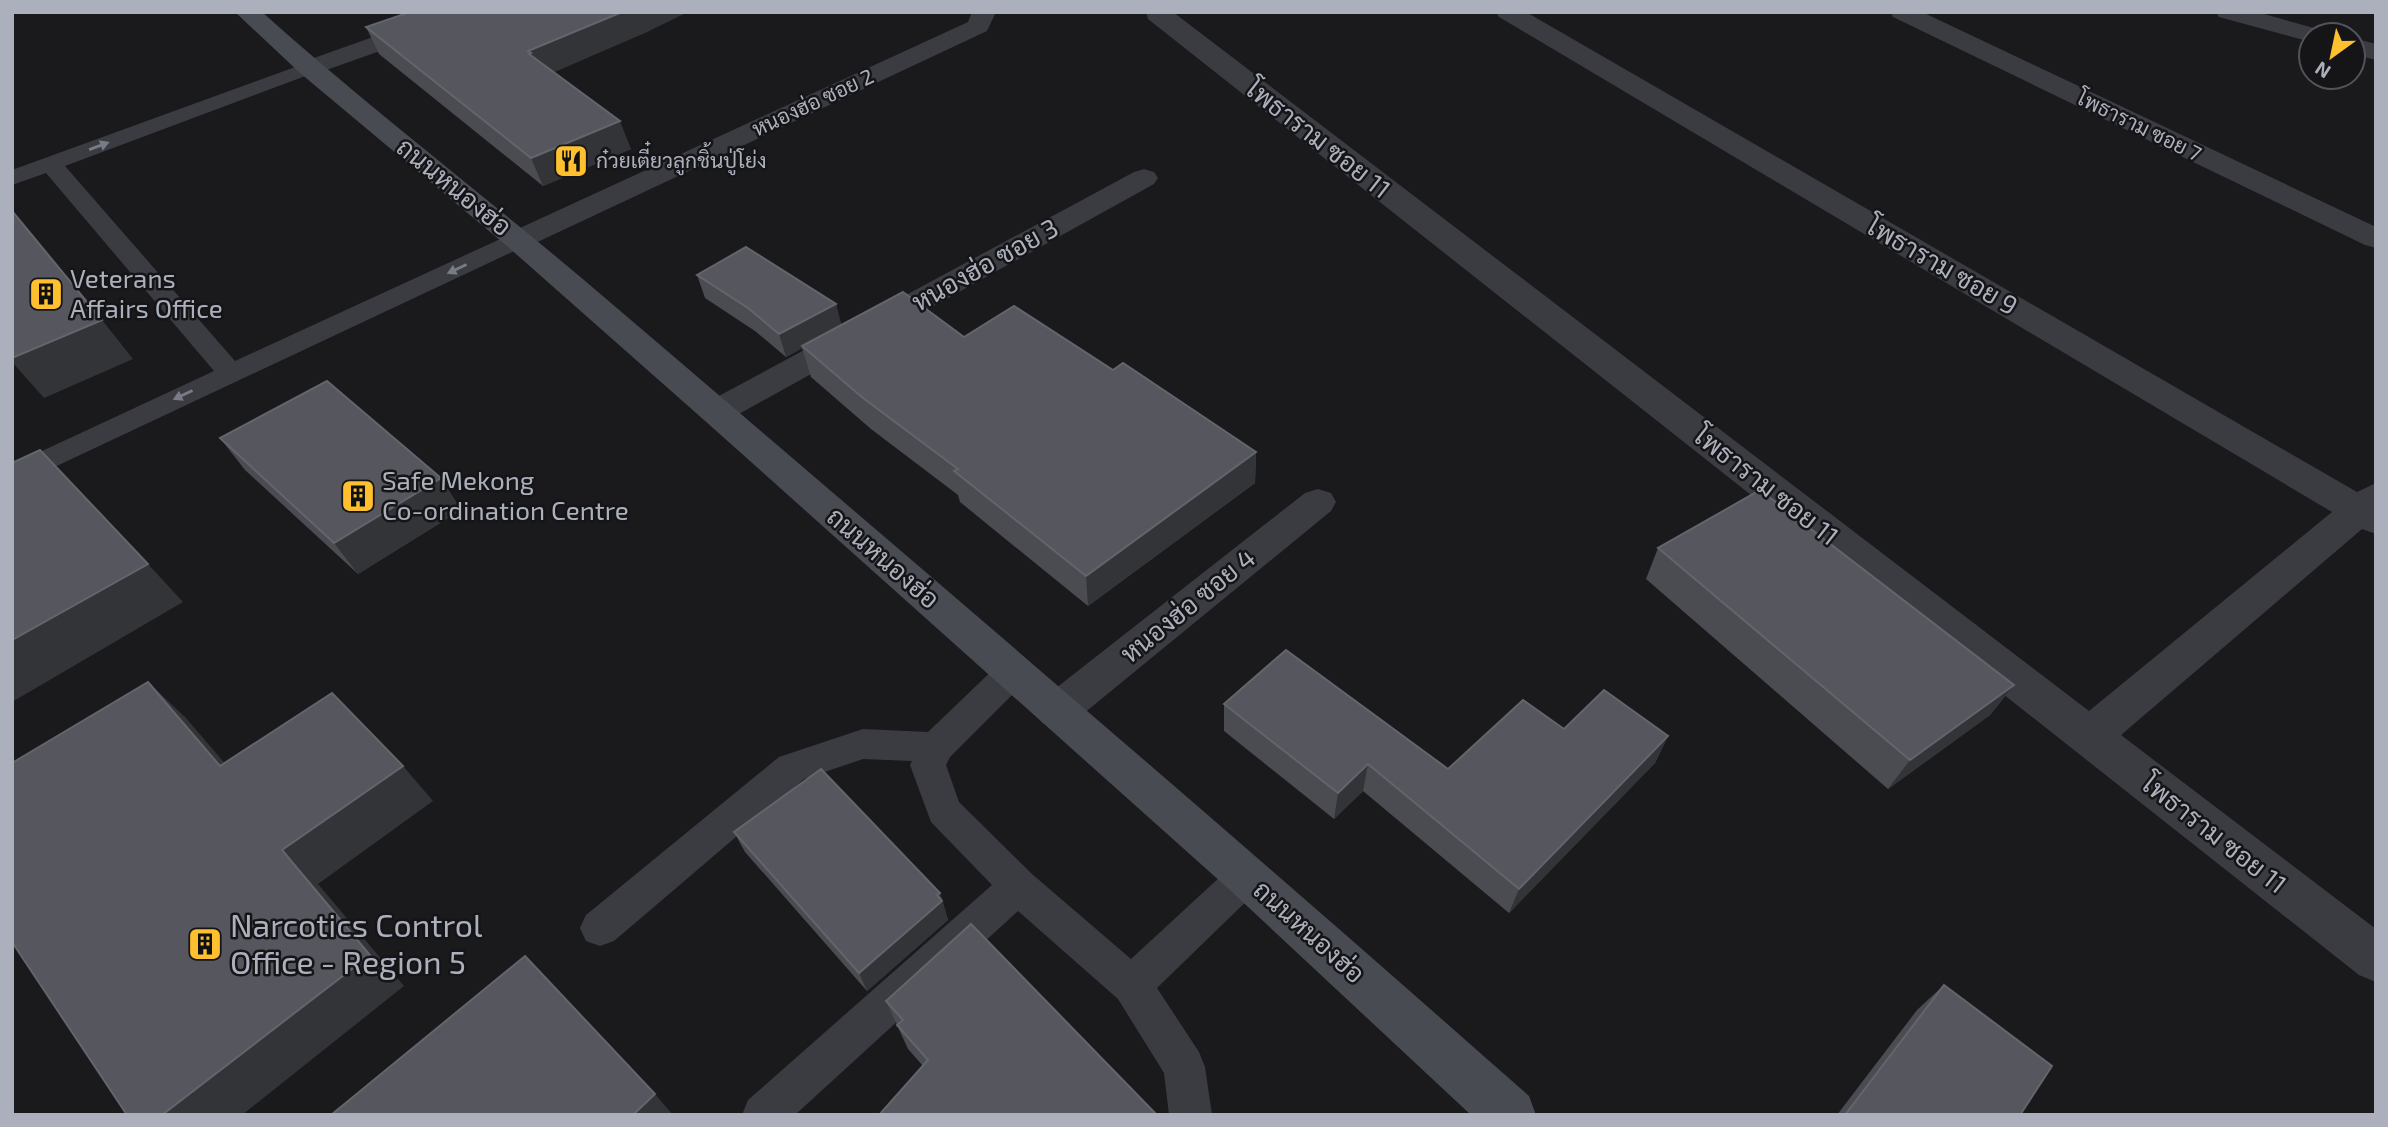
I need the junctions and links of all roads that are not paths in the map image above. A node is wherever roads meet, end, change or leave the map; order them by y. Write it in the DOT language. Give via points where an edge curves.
graph roads {
  1 [pos="247,12"];
  2 [pos="467,12"];
  3 [pos="984,12"];
  4 [pos="1508,12"];
  5 [pos="1902,12"];
  6 [pos="2228,12"];
  7 [pos="1159,13"];
  8 [pos="2297,31"];
  9 [pos="309,68"];
  10 [pos="50,164"];
  11 [pos="12,178"];
  12 [pos="1144,178"];
  13 [pos="2376,239"];
  14 [pos="518,240"];
  15 [pos="230,373"];
  16 [pos="716,412"];
  17 [pos="12,477"];
  18 [pos="1318,502"];
  19 [pos="2370,508"];
  20 [pos="1013,672"];
  21 [pos="1057,711"];
  22 [pos="2089,737"];
  23 [pos="936,747"];
  24 [pos="1247,876"];
  25 [pos="1018,886"];
  26 [pos="600,928"];
  27 [pos="2376,959"];
  28 [pos="1132,985"];
  29 [pos="763,1115"];
  30 [pos="1191,1115"];
  31 [pos="1510,1115"];
  1 -- 9 [label="main road, ถนนหนองฮ่อ"];
  2 -- 9 [label="street"];
  3 -- 14 [label="street, หนองฮ่อ ซอย 2" via="978,26"];
  4 -- 19 [label="street, โพธาราม ซอย 9"];
  5 -- 13 [label="street, โพธาราม ซอย 7"];
  6 -- 8 [label="street"];
  7 -- 22 [label="street, โพธาราม ซอย 11"];
  10 -- 9 [label="lane, one-way"];
  9 -- 14 [label="main road, ถนนหนองฮ่อ"];
  10 -- 11 [label="lane"];
  10 -- 15 [label="lane"];
  12 -- 16 [label="street, หนองฮ่อ ซอย 3"];
  14 -- 15 [label="lane, one-way"];
  14 -- 16 [label="main road, ถนนหนองฮ่อ"];
  15 -- 17 [label="lane, one-way"];
  16 -- 20 [label="main road, ถนนหนองฮ่อ"];
  18 -- 21 [label="street, หนองฮ่อ ซอย 4"];
  19 -- 22 [label="street"];
  20 -- 21 [label="main road, ถนนหนองฮ่อ"];
  20 -- 23 [label="lane"];
  21 -- 24 [label="main road, ถนนหนองฮ่อ"];
  22 -- 27 [label="street, โพธาราม ซอย 11"];
  23 -- 25 [label="lane" via="928,765 944,811"];
  23 -- 26 [label="lane" via="863,744 792,768"];
  24 -- 28 [label="lane"];
  24 -- 31 [label="main road, ถนนหนองฮ่อ"];
  25 -- 28 [label="lane"];
  25 -- 29 [label="lane"];
  28 -- 30 [label="lane" via="1184,1067"];
}
